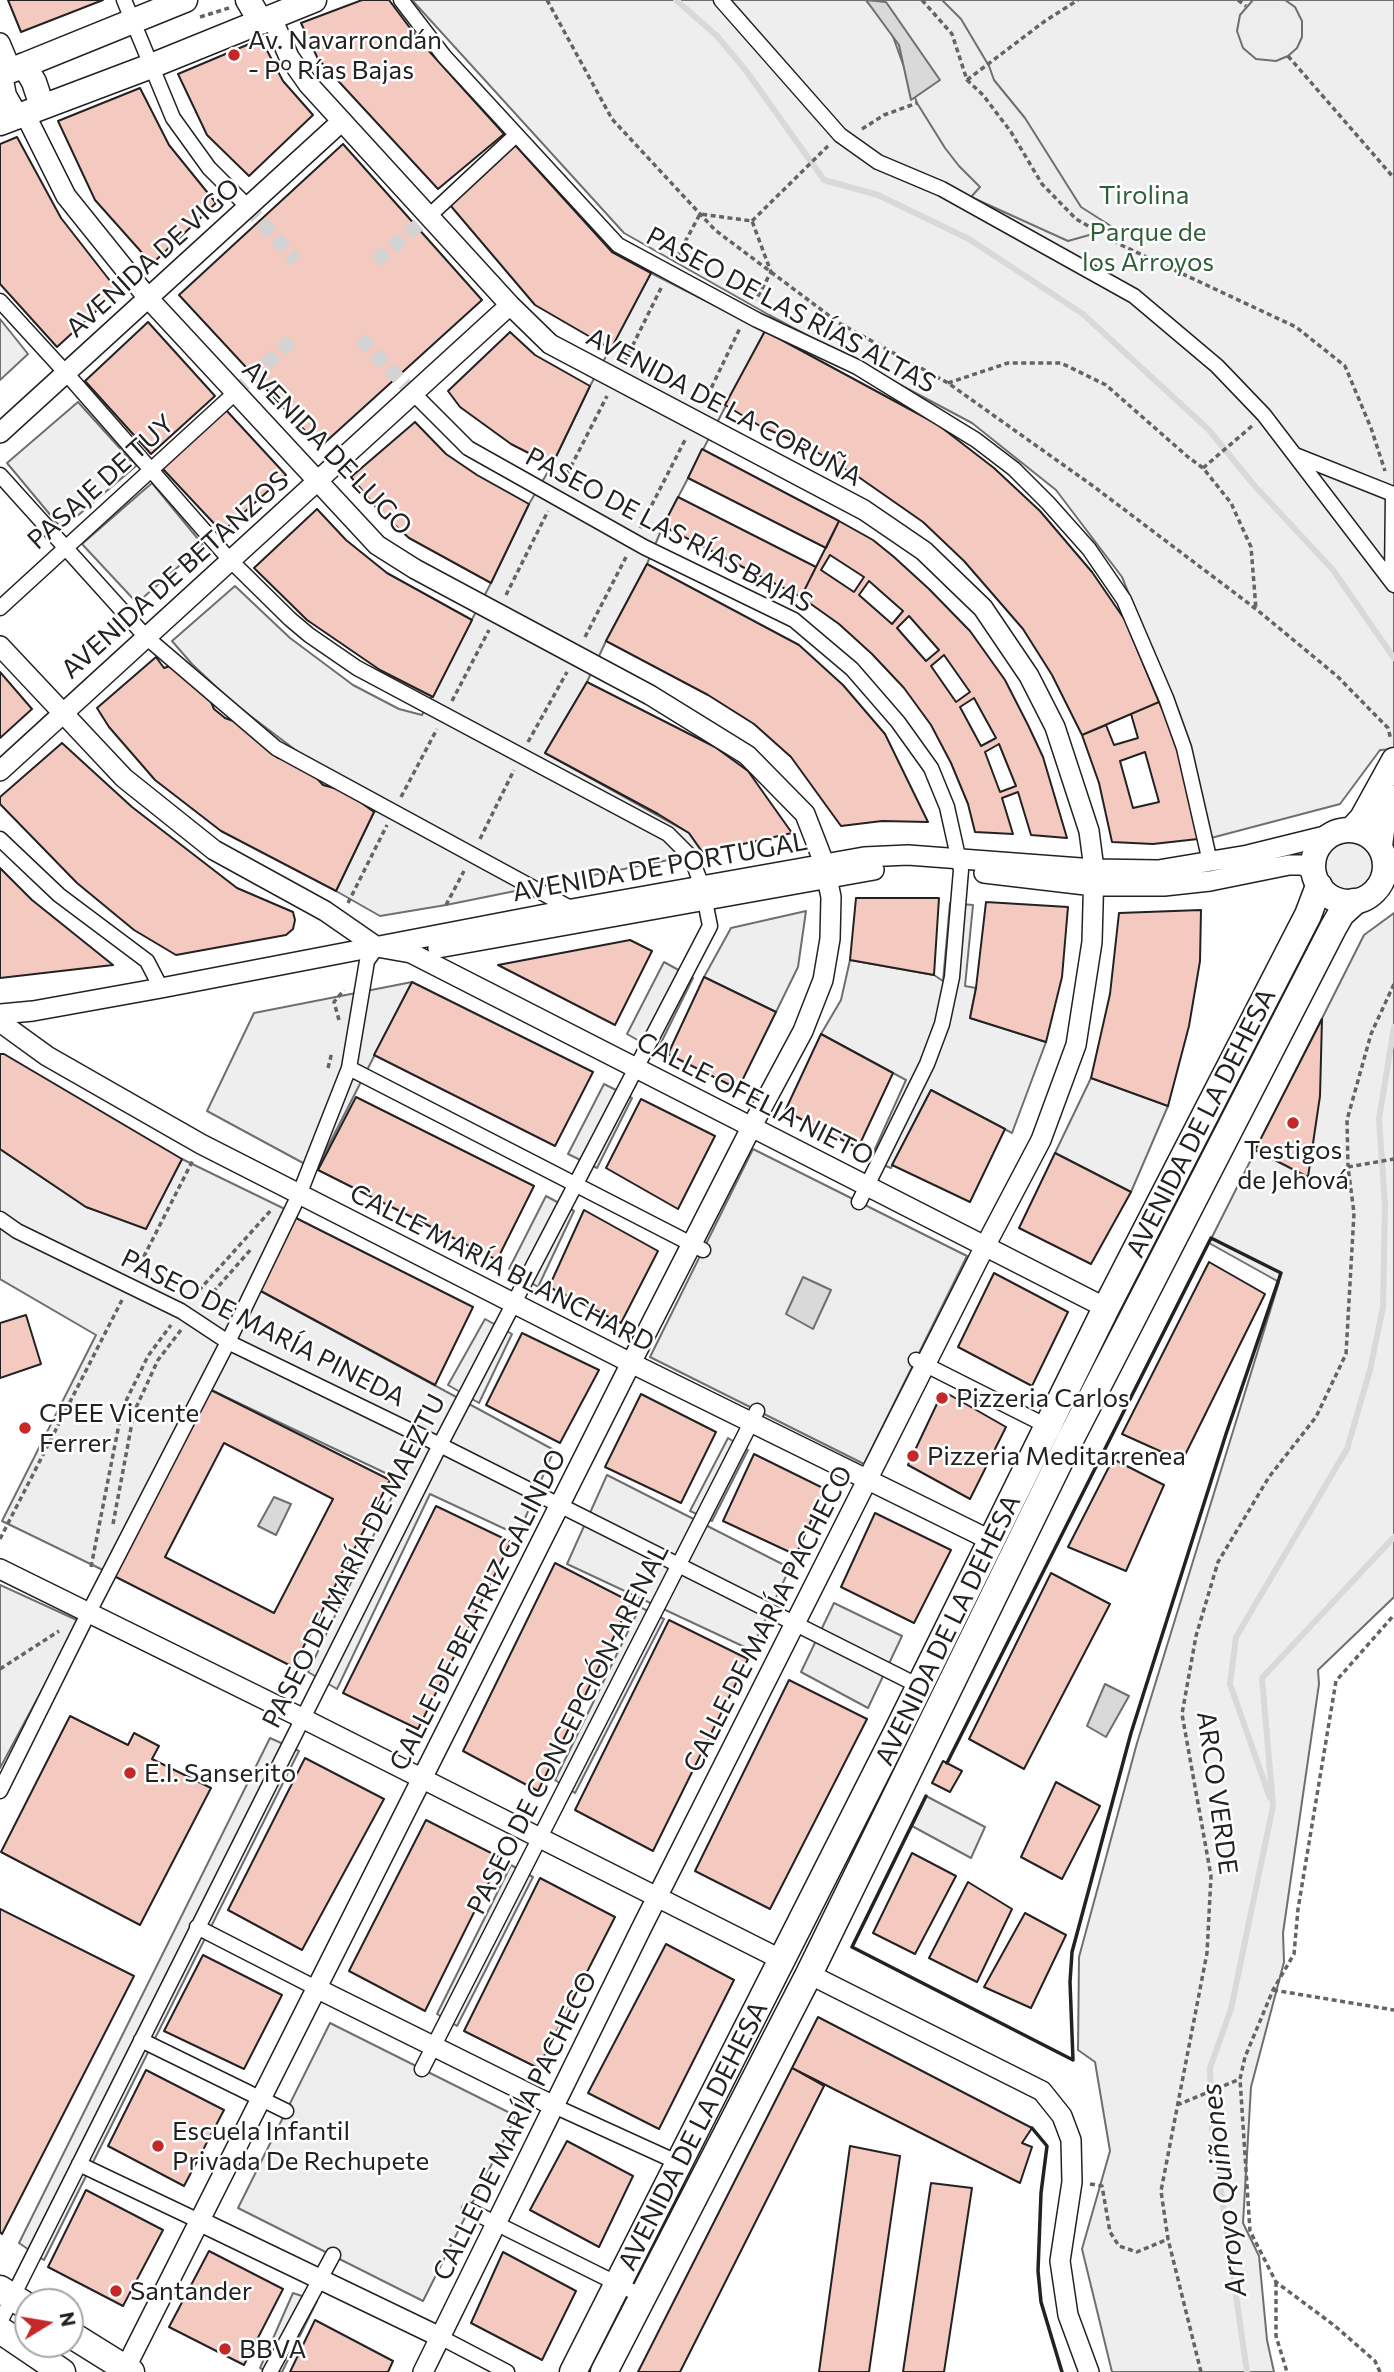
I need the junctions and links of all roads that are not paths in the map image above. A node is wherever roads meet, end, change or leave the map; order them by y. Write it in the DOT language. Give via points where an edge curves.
graph roads {
  1 [pos="185,0"];
  2 [pos="248,0"];
  3 [pos="314,0"];
  4 [pos="401,0"];
  5 [pos="721,0"];
  6 [pos="129,10"];
  7 [pos="274,13"];
  8 [pos="0,43"];
  9 [pos="151,66"];
  10 [pos="9,71"];
  11 [pos="21,115"];
  12 [pos="342,121"];
  13 [pos="516,135"];
  14 [pos="248,207"];
  15 [pos="429,216"];
  16 [pos="148,298"];
  17 [pos="0,301"];
  18 [pos="510,305"];
  19 [pos="66,373"];
  20 [pos="235,393"];
  21 [pos="412,393"];
  22 [pos="0,433"];
  23 [pos="1295,455"];
  24 [pos="151,470"];
  25 [pos="0,475"];
  26 [pos="316,482"];
  27 [pos="1393,494"];
  28 [pos="66,548"];
  29 [pos="230,560"];
  30 [pos="1393,582"];
  31 [pos="0,608"];
  32 [pos="146,637"];
  33 [pos="0,646"];
  34 [pos="62,714"];
  35 [pos="1393,754"];
  36 [pos="0,771"];
  37 [pos="1394,798"];
  38 [pos="1342,832"];
  39 [pos="0,839"];
  40 [pos="1380,846"];
  41 [pos="1210,862"];
  42 [pos="960,864"];
  43 [pos="826,870"];
  44 [pos="1094,877"];
  45 [pos="1316,878"];
  46 [pos="703,893"];
  47 [pos="1354,902"];
  48 [pos="572,909"];
  49 [pos="411,953"];
  50 [pos="372,954"];
  51 [pos="161,988"];
  52 [pos="2,1022"];
  53 [pos="349,1068"];
  54 [pos="636,1068"];
  55 [pos="751,1126"];
  56 [pos="575,1185"];
  57 [pos="863,1193"];
  58 [pos="299,1195"];
  59 [pos="0,1219"];
  60 [pos="985,1244"];
  61 [pos="697,1247"];
  62 [pos="513,1304"];
  63 [pos="1106,1308"];
  64 [pos="228,1342"];
  65 [pos="631,1363"];
  66 [pos="921,1363"];
  67 [pos="754,1416"];
  68 [pos="1060,1432"];
  69 [pos="440,1444"];
  70 [pos="868,1480"];
  71 [pos="560,1505"];
  72 [pos="992,1541"];
  73 [pos="679,1563"];
  74 [pos="0,1569"];
  75 [pos="89,1612"];
  76 [pos="796,1624"];
  77 [pos="919,1686"];
  78 [pos="302,1718"];
  79 [pos="423,1780"];
  80 [pos="0,1791"];
  81 [pos="540,1838"];
  82 [pos="657,1898"];
  83 [pos="197,1927"];
  84 [pos="782,1960"];
  85 [pos="809,1974"];
  86 [pos="316,1987"];
  87 [pos="141,2040"];
  88 [pos="434,2045"];
  89 [pos="422,2069"];
  90 [pos="261,2098"];
  91 [pos="554,2106"];
  92 [pos="286,2110"];
  93 [pos="679,2163"];
  94 [pos="79,2164"];
  95 [pos="469,2210"];
  96 [pos="199,2221"];
  97 [pos="495,2224"];
  98 [pos="333,2255"];
  99 [pos="320,2280"];
  100 [pos="618,2284"];
  101 [pos="19,2288"];
  102 [pos="642,2296"];
  103 [pos="14,2298"];
  104 [pos="0,2322"];
  105 [pos="0,2330"];
  106 [pos="440,2337"];
  107 [pos="84,2343"];
  108 [pos="128,2370"];
  109 [pos="62,2372"];
  110 [pos="270,2372"];
  111 [pos="423,2372"];
  112 [pos="507,2372"];
  113 [pos="573,2372"];
  114 [pos="604,2372"];
  115 [pos="1089,2372"];
  1 -- 6 [label="street"];
  2 -- 7 [label="street"];
  3 -- 7 [label="street"];
  4 -- 13 [label="street, PASEO DE LAS RÍAS ALTAS" via="444,56"];
  5 -- 23 [label="street" via="840,135 878,162 942,189 1134,296 1217,366"];
  6 -- 9 [label="street"];
  6 -- 10 [label="street"];
  7 -- 9 [label="street"];
  7 -- 12 [label="street, AVENIDA DE LA CORUÑA" via="295,66"];
  8 -- 10 [label="street"];
  9 -- 11 [label="street"];
  9 -- 14 [label="street" via="184,135"];
  10 -- 11 [label="street" via="4,96"];
  11 -- 16 [label="street, AVENIDA DE LUGO" via="65,196"];
  12 -- 14 [label="street, AVENIDA DE VIGO"];
  12 -- 15 [label="street, AVENIDA DE LA CORUÑA"];
  13 -- 15 [label="street"];
  13 -- 41 [label="street, PASEO DE LAS RÍAS ALTAS" via="618,245 757,320 857,367 976,440 1048,503 1089,548 1124,600 1184,748"];
  14 -- 16 [label="street, AVENIDA DE VIGO"];
  15 -- 18 [label="street, AVENIDA DE LA CORUÑA"];
  16 -- 19 [label="street, AVENIDA DE VIGO"];
  16 -- 20 [label="street, AVENIDA DE LUGO"];
  17 -- 19 [label="street, PASEO DE MARÍA DE MAEZTU"];
  18 -- 21 [label="street, AVENIDA DE BETANZOS"];
  18 -- 44 [label="street, AVENIDA DE LA CORUÑA" via="550,344 864,510 924,551 983,608 1029,676 1055,727 1089,831"];
  19 -- 22 [label="street, AVENIDA DE VIGO"];
  19 -- 24 [label="street, PASEO DE MARÍA DE MAEZTU"];
  20 -- 24 [label="street, PASAJE DE TUY"];
  20 -- 26 [label="street, AVENIDA DE LUGO"];
  21 -- 26 [label="street, AVENIDA DE BETANZOS"];
  21 -- 42 [label="street, PASEO DE LAS RÍAS BAJAS" via="468,448 644,547 794,620 852,669 931,768 947,807"];
  23 -- 27 [label="street"];
  23 -- 30 [label="street"];
  24 -- 28 [label="street, PASAJE DE TUY"];
  24 -- 29 [label="street, PASEO DE MARÍA DE MAEZTU"];
  25 -- 28 [label="street"];
  26 -- 29 [label="street, AVENIDA DE BETANZOS"];
  26 -- 43 [label="street, AVENIDA DE LUGO" via="377,545 650,695 747,755 805,814"];
  27 -- 30 [label="street"];
  28 -- 31 [label="street, PASAJE DE TUY"];
  28 -- 32 [label="street"];
  29 -- 32 [label="street, AVENIDA DE BETANZOS"];
  29 -- 46 [label="street, PASEO DE MARÍA DE MAEZTU" via="309,635 357,668 668,834 691,857"];
  32 -- 34 [label="street, AVENIDA DE BETANZOS"];
  32 -- 48 [label="street" via="276,748"];
  33 -- 34 [label="street"];
  34 -- 36 [label="street, AVENIDA DE BETANZOS"];
  34 -- 50 [label="street" via="124,778 214,850 340,921"];
  35 -- 38 [label="street, AVENIDA DE LA DEHESA" via="1362,818"];
  37 -- 40 [label="street, AVENIDA DE LA DEHESA" via="1382,823"];
  38 -- 40 [label="street" via="1367,834"];
  38 -- 41 [label="street, AVENIDA DE PORTUGAL"];
  38 -- 45 [label="street, AVENIDA DE LA DEHESA" via="1317,849"];
  39 -- 51 [label="street" via="59,895 147,961"];
  40 -- 47 [label="street, AVENIDA DE LA DEHESA" via="1385,858 1382,881 1366,898"];
  41 -- 44 [label="street, AVENIDA DE PORTUGAL"];
  42 -- 43 [label="street, AVENIDA DE PORTUGAL" via="908,855 864,857"];
  42 -- 44 [label="street, AVENIDA DE PORTUGAL"];
  42 -- 57 [label="street, PASEO DE LAS RÍAS BAJAS" via="952,977 942,1024"];
  43 -- 46 [label="street, AVENIDA DE PORTUGAL"];
  43 -- 55 [label="street, CALLE DE BEATRIZ GALINDO" via="830,939 822,980 803,1031"];
  44 -- 45 [label="street, AVENIDA DE PORTUGAL" via="1164,886 1301,865"];
  44 -- 60 [label="street, CALLE DE MARÍA PACHECO" via="1092,942 1076,1045 1041,1140"];
  45 -- 47 [label="street" via="1335,899"];
  45 -- 63 [label="main road, AVENIDA DE LA DEHESA" via="1308,915"];
  46 -- 48 [label="street, AVENIDA DE PORTUGAL"];
  46 -- 49 [label="street, AVENIDA DE PORTUGAL"];
  46 -- 54 [label="street, PASEO DE MARÍA DE MAEZTU" via="710,926"];
  47 -- 68 [label="main road, AVENIDA DE LA DEHESA" via="1333,928"];
  48 -- 50 [label="street, AVENIDA DE PORTUGAL"];
  49 -- 50 [label="street, CALLE OFELIA NIETO"];
  49 -- 54 [label="street, CALLE OFELIA NIETO"];
  50 -- 51 [label="street, AVENIDA DE PORTUGAL"];
  50 -- 52 [label="street, AVENIDA DE PORTUGAL" via="52,1021"];
  50 -- 53 [label="street"];
  51 -- 52 [label="street, AVENIDA DE PORTUGAL" via="33,1011"];
  52 -- 58 [label="street, CALLE MARÍA BLANCHARD" via="47,1056"];
  53 -- 56 [label="street"];
  53 -- 58 [label="street"];
  54 -- 55 [label="street, CALLE OFELIA NIETO"];
  54 -- 56 [label="street, PASEO DE MARÍA DE MAEZTU"];
  55 -- 57 [label="street, CALLE OFELIA NIETO"];
  55 -- 61 [label="street, CALLE DE BEATRIZ GALINDO"];
  56 -- 61 [label="street"];
  56 -- 62 [label="street, PASEO DE MARÍA DE MAEZTU"];
  57 -- 60 [label="street, CALLE OFELIA NIETO"];
  58 -- 62 [label="street, CALLE MARÍA BLANCHARD"];
  58 -- 64 [label="street"];
  59 -- 64 [label="street, PASEO DE MARÍA PINEDA" via="191,1318"];
  60 -- 63 [label="street, CALLE OFELIA NIETO"];
  60 -- 66 [label="street, CALLE DE MARÍA PACHECO"];
  61 -- 65 [label="street, CALLE DE BEATRIZ GALINDO"];
  62 -- 65 [label="street, CALLE MARÍA BLANCHARD"];
  62 -- 69 [label="street, PASEO DE MARÍA DE MAEZTU"];
  63 -- 68 [label="main road, AVENIDA DE LA DEHESA"];
  64 -- 69 [label="street, PASEO DE MARÍA PINEDA"];
  64 -- 75 [label="street"];
  65 -- 67 [label="street, CALLE MARÍA BLANCHARD"];
  65 -- 71 [label="street, CALLE DE BEATRIZ GALINDO"];
  66 -- 68 [label="street"];
  66 -- 70 [label="street, CALLE DE MARÍA PACHECO"];
  67 -- 70 [label="street, CALLE MARÍA BLANCHARD"];
  67 -- 73 [label="street, PASEO DE CONCEPCIÓN ARENAL"];
  68 -- 72 [label="main road, AVENIDA DE LA DEHESA"];
  68 -- 85 [label="main road, AVENIDA DE LA DEHESA"];
  69 -- 71 [label="street, PASEO DE MARÍA PINEDA"];
  69 -- 78 [label="street, PASEO DE MARÍA DE MAEZTU"];
  70 -- 72 [label="street, CALLE MARÍA BLANCHARD"];
  70 -- 76 [label="street, CALLE DE MARÍA PACHECO"];
  71 -- 73 [label="street, PASEO DE MARÍA PINEDA"];
  71 -- 79 [label="street, CALLE DE BEATRIZ GALINDO"];
  72 -- 77 [label="main road, AVENIDA DE LA DEHESA"];
  73 -- 76 [label="street, PASEO DE MARÍA PINEDA"];
  73 -- 81 [label="street, PASEO DE CONCEPCIÓN ARENAL"];
  74 -- 75 [label="street"];
  75 -- 78 [label="street"];
  75 -- 80 [label="street"];
  76 -- 77 [label="street, PASEO DE MARÍA PINEDA"];
  76 -- 82 [label="street, CALLE DE MARÍA PACHECO"];
  77 -- 84 [label="main road, AVENIDA DE LA DEHESA"];
  78 -- 79 [label="street"];
  78 -- 83 [label="street, PASEO DE MARÍA DE MAEZTU"];
  79 -- 81 [label="street"];
  79 -- 86 [label="street, CALLE DE BEATRIZ GALINDO"];
  81 -- 82 [label="street"];
  81 -- 88 [label="street, PASEO DE CONCEPCIÓN ARENAL"];
  82 -- 84 [label="street"];
  82 -- 91 [label="street, CALLE DE MARÍA PACHECO"];
  83 -- 86 [label="street"];
  83 -- 87 [label="street, PASEO DE MARÍA DE MAEZTU"];
  84 -- 93 [label="main road, AVENIDA DE LA DEHESA"];
  85 -- 102 [label="main road, AVENIDA DE LA DEHESA"];
  85 -- 115 [label="street" via="1042,2091 1062,2116 1071,2140 1072,2182 1060,2261 1068,2315"];
  86 -- 88 [label="street"];
  86 -- 90 [label="street, CALLE DE BEATRIZ GALINDO"];
  87 -- 90 [label="street"];
  87 -- 94 [label="street, PASEO DE MARÍA DE MAEZTU"];
  88 -- 89 [label="street, PASEO DE CONCEPCIÓN ARENAL"];
  88 -- 91 [label="street"];
  90 -- 92 [label="street"];
  90 -- 96 [label="street, CALLE DE BEATRIZ GALINDO"];
  91 -- 93 [label="street"];
  91 -- 97 [label="street, CALLE DE MARÍA PACHECO"];
  93 -- 100 [label="main road, AVENIDA DE LA DEHESA"];
  94 -- 96 [label="street"];
  94 -- 101 [label="street, PASEO DE MARÍA DE MAEZTU"];
  95 -- 97 [label="street"];
  96 -- 99 [label="street"];
  96 -- 108 [label="street, CALLE DE BEATRIZ GALINDO"];
  97 -- 100 [label="street"];
  97 -- 106 [label="street, CALLE DE MARÍA PACHECO"];
  98 -- 99 [label="street"];
  99 -- 106 [label="street"];
  99 -- 110 [label="street"];
  100 -- 102 [label="street"];
  100 -- 113 [label="main road, AVENIDA DE LA DEHESA"];
  102 -- 114 [label="main road, AVENIDA DE LA DEHESA"];
  103 -- 104 [label="street, PASEO DE MARÍA DE MAEZTU"];
  105 -- 109 [label="main road"];
  106 -- 111 [label="street, CALLE DE MARÍA PACHECO"];
  106 -- 112 [label="street"];
  107 -- 108 [label="main road"];
}
